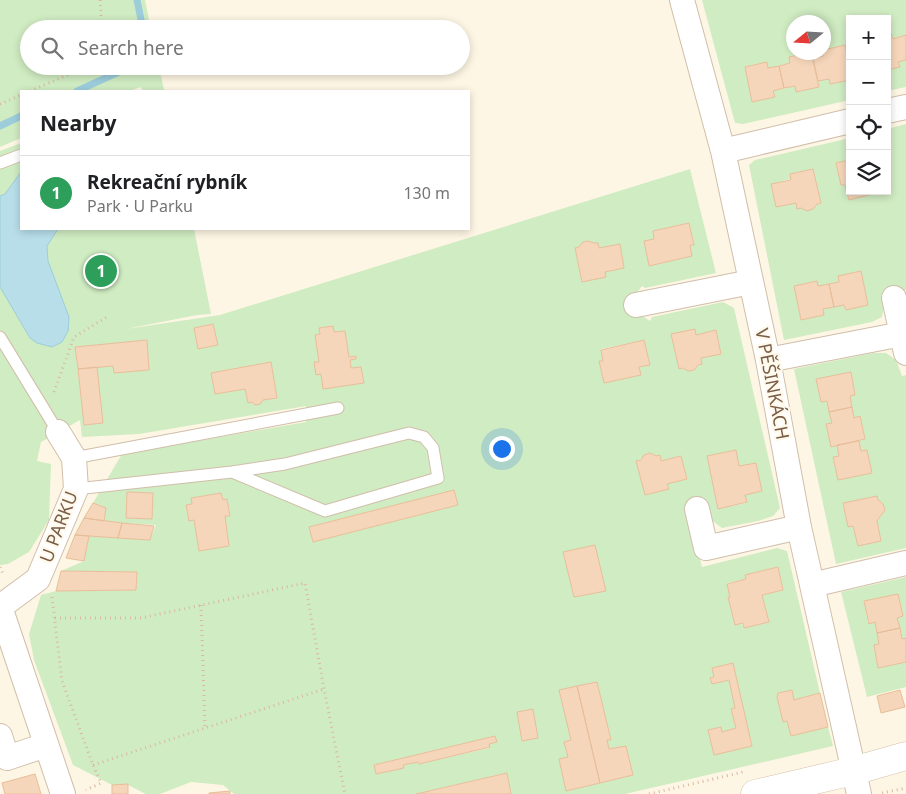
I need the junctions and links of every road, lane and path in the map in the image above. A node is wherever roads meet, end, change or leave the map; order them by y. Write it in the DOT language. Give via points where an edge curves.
graph roads {
  1 [pos="100,0"];
  2 [pos="682,0"];
  3 [pos="101,20"];
  4 [pos="68,75"];
  5 [pos="32,90"];
  6 [pos="20,95"];
  7 [pos="0,104"];
  8 [pos="906,107"];
  9 [pos="891,110"];
  10 [pos="846,121"];
  11 [pos="724,151"];
  12 [pos="20,154"];
  13 [pos="0,163"];
  14 [pos="751,282"];
  15 [pos="894,298"];
  16 [pos="636,305"];
  17 [pos="106,317"];
  18 [pos="0,337"];
  19 [pos="904,343"];
  20 [pos="768,360"];
  21 [pos="338,408"];
  22 [pos="52,423"];
  23 [pos="74,458"];
  24 [pos="232,472"];
  25 [pos="76,489"];
  26 [pos="696,509"];
  27 [pos="799,527"];
  28 [pos="906,563"];
  29 [pos="38,579"];
  30 [pos="812,585"];
  31 [pos="201,605"];
  32 [pos="0,607"];
  33 [pos="54,618"];
  34 [pos="324,689"];
  35 [pos="205,728"];
  36 [pos="0,736"];
  37 [pos="46,745"];
  38 [pos="906,756"];
  39 [pos="93,765"];
  40 [pos="856,782"];
  41 [pos="906,788"];
  42 [pos="74,792"];
  43 [pos="345,794"];
  44 [pos="755,794"];
  45 [pos="880,794"];
  1 -- 3 [label="path"];
  2 -- 11 [label="street, V PĚŠINKÁCH"];
  4 -- 5 [label="path"];
  6 -- 7 [label="path"];
  8 -- 9 [label="street"];
  10 -- 11 [label="street"];
  11 -- 14 [label="street, V PĚŠINKÁCH"];
  12 -- 13 [label="lane"];
  14 -- 16 [label="street"];
  14 -- 20 [label="street, V PĚŠINKÁCH"];
  15 -- 19 [label="street"];
  17 -- 22 [label="path" via="74,337"];
  18 -- 22 [label="lane"];
  19 -- 20 [label="street"];
  20 -- 27 [label="street, V PĚŠINKÁCH"];
  21 -- 23 [label="lane"];
  22 -- 23 [label="street, U PARKU"];
  23 -- 25 [label="street, U PARKU"];
  24 -- 24 [label="lane" via="285,464 409,433 424,437 433,448 438,478 326,511"];
  24 -- 25 [label="lane"];
  25 -- 29 [label="street, U PARKU"];
  26 -- 27 [label="street" via="706,548"];
  27 -- 30 [label="street, V PĚŠINKÁCH"];
  28 -- 30 [label="street"];
  29 -- 32 [label="street, U PARKU"];
  29 -- 33 [label="path" via="52,594"];
  30 -- 40 [label="street, V PĚŠINKÁCH"];
  31 -- 33 [label="path" via="141,618"];
  31 -- 34 [label="path" via="305,582"];
  31 -- 35 [label="path"];
  32 -- 37 [label="street, U PARKU"];
  33 -- 39 [label="path" via="62,681"];
  34 -- 35 [label="path"];
  34 -- 43 [label="path"];
  35 -- 39 [label="path"];
  36 -- 37 [label="street" via="6,758"];
  37 -- 42 [label="street, U PARKU"];
  38 -- 40 [label="main road"];
  39 -- 42 [label="path" via="101,783"];
  40 -- 44 [label="main road"];
  41 -- 45 [label="path"];
}
